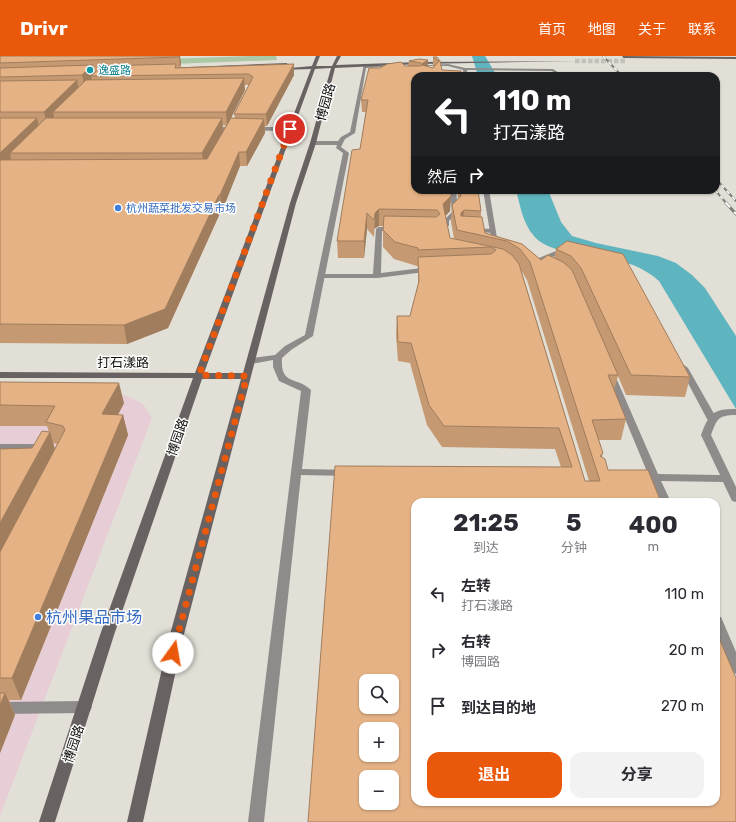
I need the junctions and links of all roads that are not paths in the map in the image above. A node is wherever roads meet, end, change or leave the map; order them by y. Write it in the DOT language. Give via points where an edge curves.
graph roads {
  1 [pos="318,56"];
  2 [pos="624,57"];
  3 [pos="736,58"];
  4 [pos="573,59"];
  5 [pos="469,60"];
  6 [pos="627,61"];
  7 [pos="336,62"];
  8 [pos="736,62"];
  9 [pos="314,66"];
  10 [pos="366,69"];
  11 [pos="411,69"];
  12 [pos="465,69"];
  13 [pos="164,70"];
  14 [pos="399,70"];
  15 [pos="465,72"];
  16 [pos="557,72"];
  17 [pos="234,121"];
  18 [pos="207,128"];
  19 [pos="230,128"];
  20 [pos="290,129"];
  21 [pos="227,134"];
  22 [pos="339,142"];
  23 [pos="313,143"];
  24 [pos="453,194"];
  25 [pos="487,194"];
  26 [pos="447,225"];
  27 [pos="400,229"];
  28 [pos="463,230"];
  29 [pos="493,231"];
  30 [pos="508,251"];
  31 [pos="579,258"];
  32 [pos="525,259"];
  33 [pos="441,268"];
  34 [pos="322,276"];
  35 [pos="377,276"];
  36 [pos="278,357"];
  37 [pos="251,361"];
  38 [pos="606,364"];
  39 [pos="682,364"];
  40 [pos="0,375"];
  41 [pos="199,375"];
  42 [pos="247,376"];
  43 [pos="736,412"];
  44 [pos="712,419"];
  45 [pos="0,447"];
  46 [pos="57,449"];
  47 [pos="297,472"];
  48 [pos="359,473"];
  49 [pos="640,477"];
  50 [pos="655,478"];
  51 [pos="727,479"];
  52 [pos="663,498"];
  53 [pos="736,498"];
  54 [pos="720,630"];
  55 [pos="736,668"];
  56 [pos="85,707"];
  57 [pos="0,708"];
  58 [pos="47,822"];
  59 [pos="135,822"];
  60 [pos="256,822"];
  1 -- 9 [label="main road, 博园路"];
  2 -- 3 [label="main road"];
  4 -- 5 [label="main road"];
  5 -- 7 [label="main road"];
  5 -- 10 [label="main road"];
  6 -- 8 [label="main road"];
  7 -- 9 [label="main road"];
  7 -- 10 [label="main road"];
  7 -- 23 [label="main road, 博园路"];
  9 -- 13 [label="main road"];
  9 -- 20 [label="main road, 博园路"];
  10 -- 12 [label="street" via="448,65"];
  10 -- 22 [label="street" via="352,133"];
  11 -- 14 [label="street" via="432,71 420,67"];
  12 -- 15 [label="street"];
  12 -- 16 [label="street"];
  17 -- 19 [label="street"];
  18 -- 19 [label="street"];
  19 -- 20 [label="street"];
  19 -- 21 [label="street"];
  20 -- 41 [label="main road, 博园路"];
  22 -- 23 [label="street"];
  22 -- 34 [label="street" via="338,148 346,153"];
  23 -- 37 [label="main road, 博园路" via="293,203"];
  24 -- 26 [label="street" via="455,212 446,221"];
  25 -- 29 [label="street"];
  27 -- 35 [label="street" via="379,229"];
  28 -- 29 [label="street"];
  29 -- 30 [label="street" via="494,238 502,249"];
  31 -- 32 [label="street" via="556,253 536,266"];
  33 -- 35 [label="street"];
  34 -- 35 [label="street"];
  34 -- 36 [label="street" via="309,336"];
  36 -- 37 [label="street"];
  36 -- 47 [label="street" via="276,367 282,379 306,390"];
  37 -- 42 [label="main road, 博园路"];
  38 -- 50 [label="street"];
  39 -- 44 [label="street"];
  40 -- 41 [label="main road, 打石漾路"];
  41 -- 42 [label="main road, 打石漾路"];
  41 -- 56 [label="main road, 博园路" via="107,635"];
  42 -- 59 [label="main road, 博园路" via="176,638"];
  43 -- 44 [label="street" via="723,412"];
  44 -- 51 [label="street" via="706,435"];
  45 -- 46 [label="street" via="34,446"];
  47 -- 48 [label="street"];
  47 -- 60 [label="street"];
  49 -- 50 [label="street"];
  50 -- 51 [label="street"];
  50 -- 52 [label="street"];
  51 -- 53 [label="street"];
  54 -- 55 [label="street"];
  56 -- 57 [label="street"];
  56 -- 58 [label="main road, 博园路"];
}
